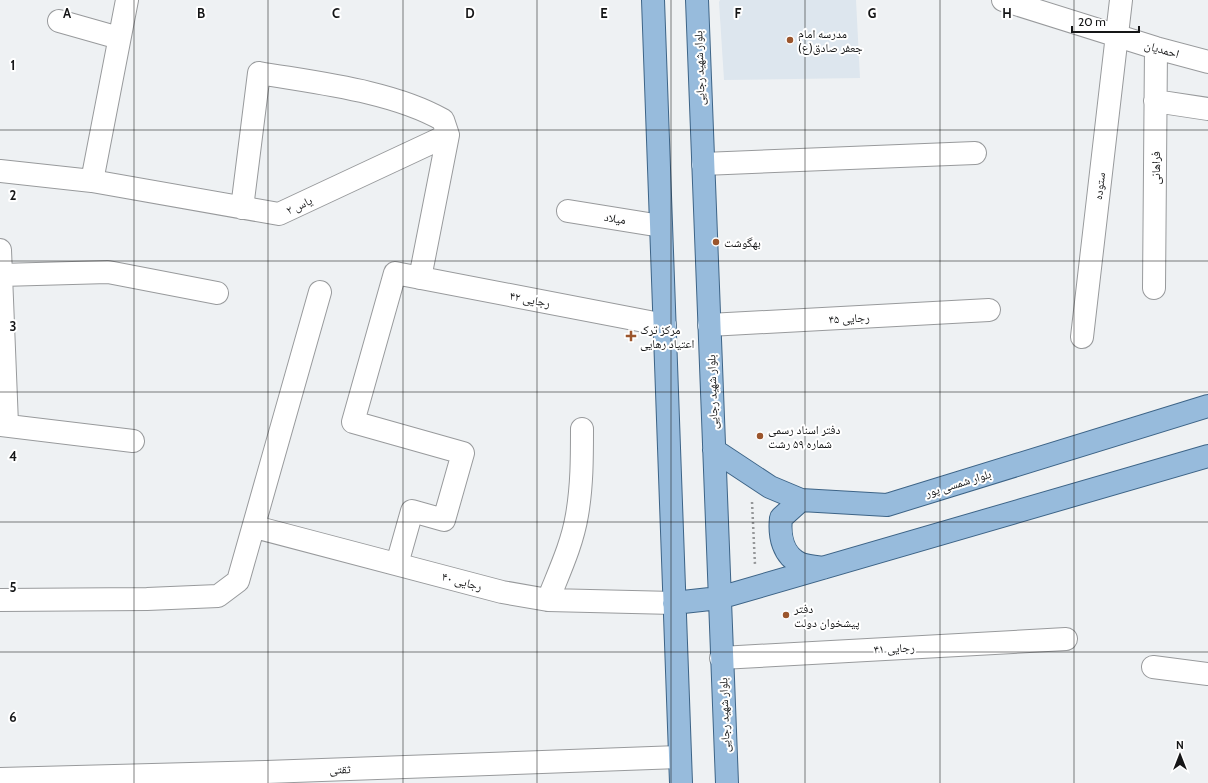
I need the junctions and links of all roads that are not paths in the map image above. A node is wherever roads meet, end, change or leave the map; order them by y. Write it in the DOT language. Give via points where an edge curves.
graph roads {
  1 [pos="127,0"];
  2 [pos="653,0"];
  3 [pos="697,0"];
  4 [pos="1003,0"];
  5 [pos="1122,0"];
  6 [pos="59,21"];
  7 [pos="1117,35"];
  8 [pos="119,38"];
  9 [pos="1156,48"];
  10 [pos="1208,62"];
  11 [pos="1155,101"];
  12 [pos="1208,109"];
  13 [pos="448,135"];
  14 [pos="975,153"];
  15 [pos="703,164"];
  16 [pos="0,171"];
  17 [pos="92,181"];
  18 [pos="242,208"];
  19 [pos="568,211"];
  20 [pos="661,226"];
  21 [pos="0,250"];
  22 [pos="1,276"];
  23 [pos="420,278"];
  24 [pos="1154,288"];
  25 [pos="320,292"];
  26 [pos="217,293"];
  27 [pos="988,310"];
  28 [pos="665,325"];
  29 [pos="709,325"];
  30 [pos="1082,337"];
  31 [pos="3,387"];
  32 [pos="1208,406"];
  33 [pos="3,425"];
  34 [pos="582,429"];
  35 [pos="133,441"];
  36 [pos="714,450"];
  37 [pos="1208,456"];
  38 [pos="802,500"];
  39 [pos="255,527"];
  40 [pos="397,564"];
  41 [pos="823,568"];
  42 [pos="719,598"];
  43 [pos="0,600"];
  44 [pos="548,600"];
  45 [pos="674,603"];
  46 [pos="1066,639"];
  47 [pos="722,658"];
  48 [pos="1153,667"];
  49 [pos="1208,674"];
  50 [pos="679,757"];
  51 [pos="0,779"];
  52 [pos="681,783"];
  53 [pos="727,783"];
  1 -- 8 [label="street"];
  2 -- 20 [label="main road"];
  3 -- 15 [label="main road, بلوار شهید رجایی"];
  4 -- 7 [label="street, احمدیان"];
  5 -- 7 [label="street, ستوده"];
  6 -- 8 [label="street"];
  7 -- 9 [label="street, احمدیان"];
  7 -- 30 [label="street, ستوده"];
  8 -- 17 [label="street"];
  9 -- 10 [label="street, احمدیان"];
  9 -- 11 [label="street, فراهانی"];
  11 -- 12 [label="street"];
  11 -- 24 [label="street, فراهانی"];
  13 -- 18 [label="street, یاس ۲" via="279,214"];
  13 -- 18 [label="street" via="443,120 426,110 394,99 259,73"];
  13 -- 23 [label="street"];
  14 -- 15 [label="street"];
  15 -- 29 [label="main road, بلوار شهید رجایی"];
  16 -- 17 [label="street, یاس ۲"];
  17 -- 18 [label="street, یاس ۲"];
  19 -- 20 [label="street, میلاد"];
  20 -- 28 [label="main road"];
  21 -- 22 [label="street"];
  22 -- 26 [label="street" via="108,272"];
  22 -- 31 [label="street"];
  23 -- 28 [label="street, رجایی ۴۲"];
  23 -- 40 [label="street, رجایی ۴۲" via="395,273 353,422 463,453 444,520 412,511"];
  25 -- 39 [label="street"];
  27 -- 29 [label="street, رجایی ۴۵"];
  28 -- 45 [label="main road"];
  29 -- 36 [label="main road, بلوار شهید رجایی"];
  31 -- 33 [label="street"];
  32 -- 38 [label="main road, بلوار شمسی پور" via="886,505"];
  33 -- 35 [label="street"];
  34 -- 44 [label="street" via="582,473 577,517 565,559"];
  36 -- 38 [label="main road, بلوار شمسی پور" via="770,487"];
  36 -- 42 [label="main road, بلوار شهید رجایی"];
  37 -- 41 [label="main road"];
  38 -- 41 [label="main road" via="781,518 779,533 786,552 801,564"];
  39 -- 40 [label="street, رجایی ۴۰"];
  39 -- 43 [label="street" via="238,581 218,596"];
  40 -- 44 [label="street, رجایی ۴۰" via="502,592"];
  41 -- 42 [label="main road"];
  42 -- 45 [label="main road"];
  42 -- 47 [label="main road, بلوار شهید رجایی"];
  44 -- 45 [label="street, رجایی ۴۰"];
  45 -- 50 [label="main road"];
  46 -- 47 [label="street, رجایی ۴۱"];
  47 -- 53 [label="main road, بلوار شهید رجایی"];
  48 -- 49 [label="street"];
  50 -- 51 [label="street, ثقتی"];
  50 -- 52 [label="main road"];
}
